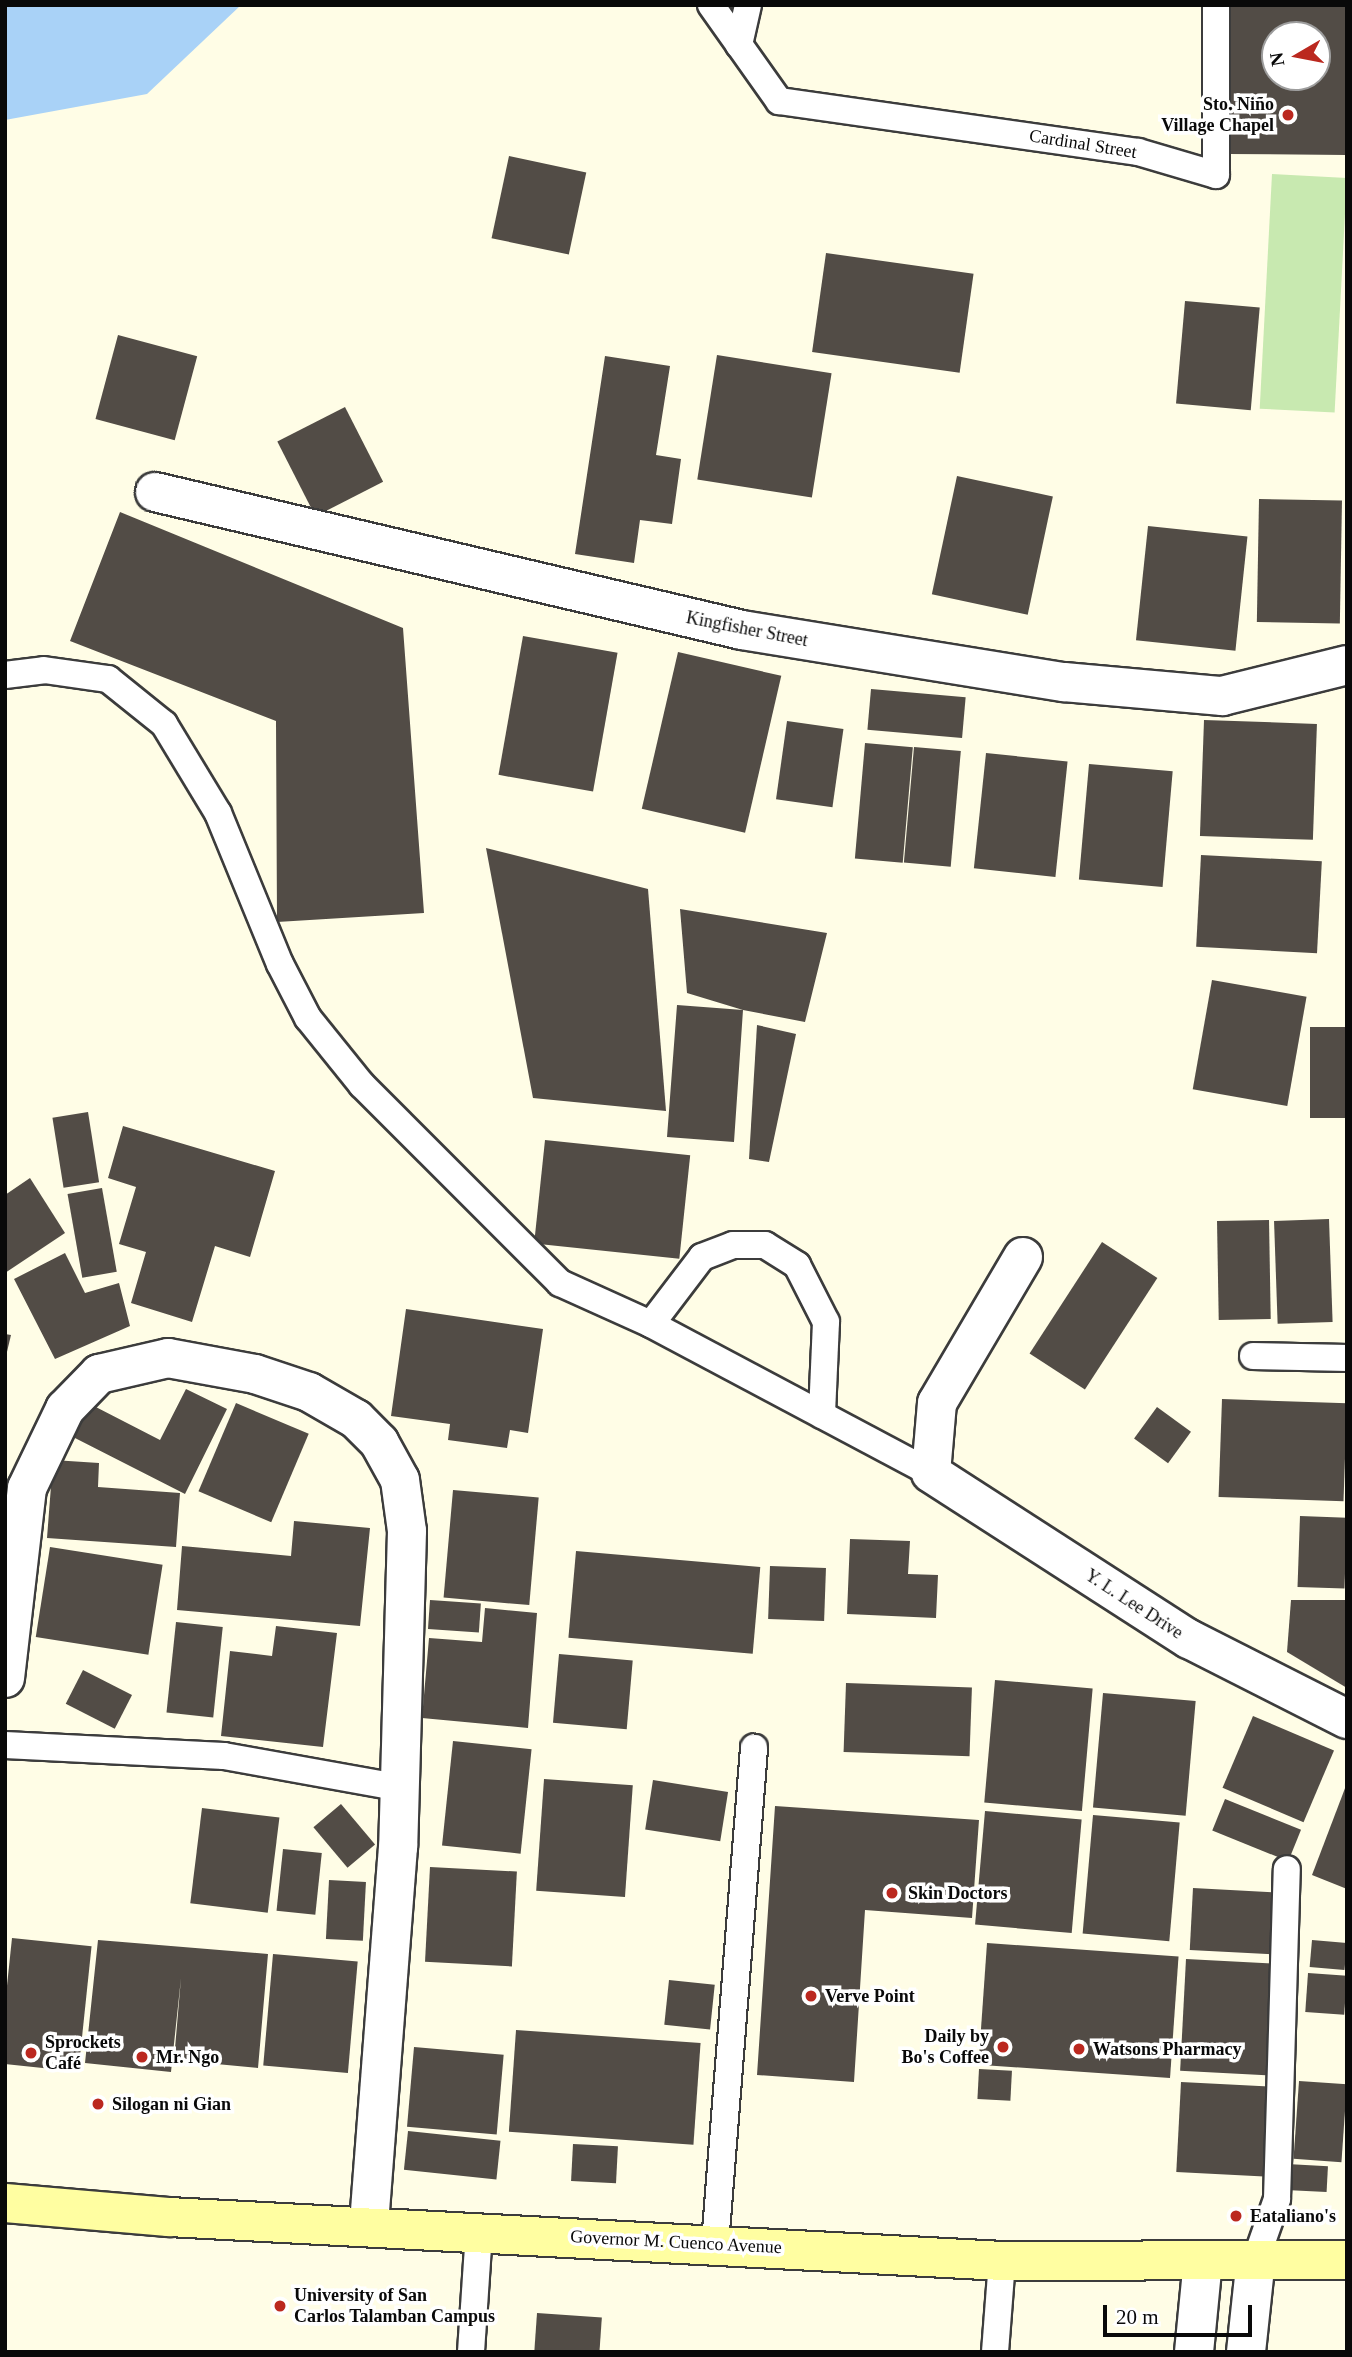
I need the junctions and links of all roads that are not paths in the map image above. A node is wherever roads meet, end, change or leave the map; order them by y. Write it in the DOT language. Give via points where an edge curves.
graph roads {
  1 [pos="711,5"];
  2 [pos="748,5"];
  3 [pos="1216,5"];
  4 [pos="739,45"];
  5 [pos="155,492"];
  6 [pos="1347,665"];
  7 [pos="5,675"];
  8 [pos="1023,1257"];
  9 [pos="651,1324"];
  10 [pos="1253,1356"];
  11 [pos="1347,1358"];
  12 [pos="822,1415"];
  13 [pos="931,1473"];
  14 [pos="8,1640"];
  15 [pos="5,1678"];
  16 [pos="1347,1719"];
  17 [pos="5,1745"];
  18 [pos="754,1748"];
  19 [pos="401,1788"];
  20 [pos="1287,1869"];
  21 [pos="5,2203"];
  22 [pos="369,2225"];
  23 [pos="480,2231"];
  24 [pos="715,2244"];
  25 [pos="1255,2259"];
  26 [pos="1203,2260"];
  27 [pos="1347,2260"];
  28 [pos="1002,2261"];
  29 [pos="471,2352"];
  30 [pos="995,2352"];
  31 [pos="1194,2352"];
  32 [pos="1246,2352"];
  1 -- 4 [label="lane"];
  2 -- 4 [label="lane"];
  3 -- 4 [label="lane, Cardinal Street" via="1216,175 1138,152 779,101"];
  5 -- 6 [label="street, Kingfisher Street" via="742,630 1063,682 1222,696"];
  7 -- 9 [label="lane" via="44,670 108,679 164,724 218,813 280,964 308,1018 362,1085 560,1283"];
  8 -- 13 [label="street" via="937,1403"];
  9 -- 12 [label="lane"];
  9 -- 12 [label="lane" via="702,1256 733,1245 765,1245 797,1265 826,1322"];
  10 -- 11 [label="lane"];
  12 -- 13 [label="lane"];
  13 -- 16 [label="street, Y. L. Lee Drive" via="1189,1639"];
  14 -- 15 [label="street"];
  14 -- 19 [label="street" via="27,1488 65,1409 99,1374 169,1358 255,1374 309,1392 356,1419 379,1442 400,1480 407,1531"];
  17 -- 19 [label="lane" via="225,1756"];
  18 -- 24 [label="lane"];
  19 -- 22 [label="street"];
  20 -- 25 [label="lane" via="1277,2199"];
  21 -- 22 [label="main road, Governor M. Cuenco Avenue" via="169,2217"];
  22 -- 23 [label="main road, Governor M. Cuenco Avenue"];
  23 -- 24 [label="main road, Governor M. Cuenco Avenue"];
  23 -- 29 [label="lane"];
  24 -- 28 [label="main road, Governor M. Cuenco Avenue"];
  25 -- 26 [label="main road, Governor M. Cuenco Avenue"];
  25 -- 27 [label="main road, Governor M. Cuenco Avenue"];
  25 -- 32 [label="street"];
  26 -- 28 [label="main road, Governor M. Cuenco Avenue"];
  26 -- 31 [label="street"];
  28 -- 30 [label="lane"];
}
